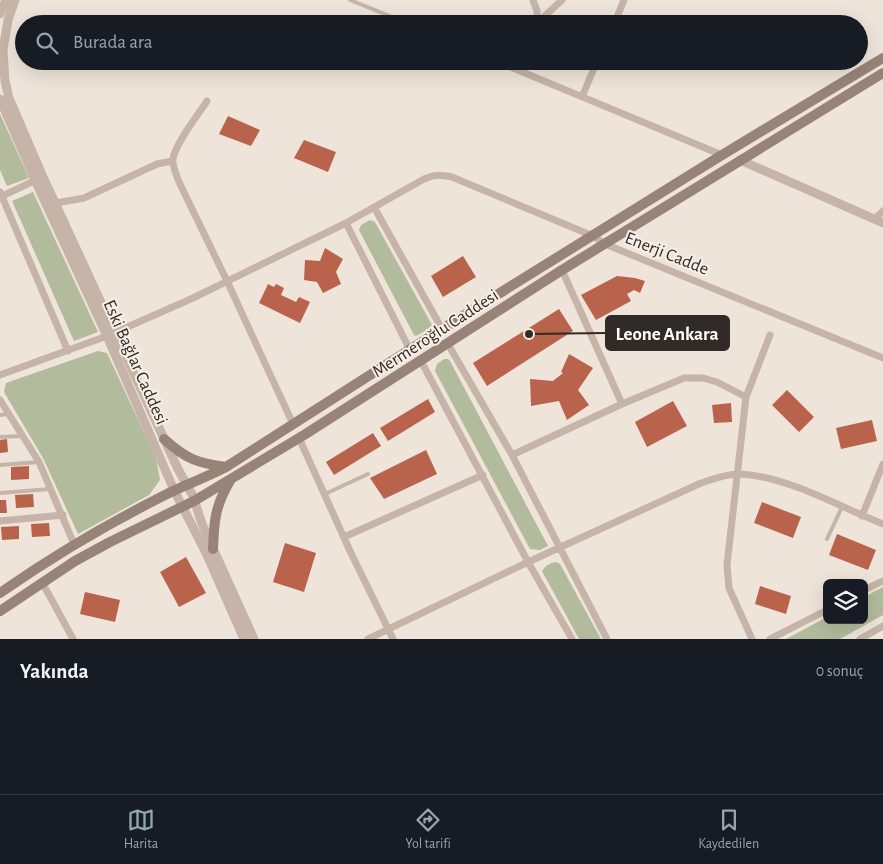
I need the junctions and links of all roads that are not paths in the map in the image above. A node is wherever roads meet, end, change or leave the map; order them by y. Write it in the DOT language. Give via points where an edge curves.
graph roads {
  1 [pos="6,0"];
  2 [pos="15,0"];
  3 [pos="350,0"];
  4 [pos="533,0"];
  5 [pos="562,0"];
  6 [pos="624,0"];
  7 [pos="0,14"];
  8 [pos="387,15"];
  9 [pos="537,15"];
  10 [pos="546,15"];
  11 [pos="618,15"];
  12 [pos="883,58"];
  13 [pos="868,67"];
  14 [pos="517,70"];
  15 [pos="593,70"];
  16 [pos="863,70"];
  17 [pos="883,73"];
  18 [pos="582,97"];
  19 [pos="0,98"];
  20 [pos="207,101"];
  21 [pos="722,155"];
  22 [pos="740,160"];
  23 [pos="172,161"];
  24 [pos="39,178"];
  25 [pos="1,195"];
  26 [pos="56,204"];
  27 [pos="374,207"];
  28 [pos="883,211"];
  29 [pos="874,219"];
  30 [pos="883,223"];
  31 [pos="346,224"];
  32 [pos="593,236"];
  33 [pos="605,244"];
  34 [pos="562,270"];
  35 [pos="227,281"];
  36 [pos="442,329"];
  37 [pos="111,334"];
  38 [pos="770,336"];
  39 [pos="448,344"];
  40 [pos="410,350"];
  41 [pos="68,351"];
  42 [pos="883,358"];
  43 [pos="421,361"];
  44 [pos="0,375"];
  45 [pos="746,397"];
  46 [pos="0,400"];
  47 [pos="622,404"];
  48 [pos="9,414"];
  49 [pos="0,415"];
  50 [pos="293,424"];
  51 [pos="22,436"];
  52 [pos="0,437"];
  53 [pos="299,438"];
  54 [pos="164,439"];
  55 [pos="512,455"];
  56 [pos="39,462"];
  57 [pos="883,464"];
  58 [pos="0,465"];
  59 [pos="226,467"];
  60 [pos="368,474"];
  61 [pos="738,474"];
  62 [pos="483,475"];
  63 [pos="232,479"];
  64 [pos="186,484"];
  65 [pos="51,488"];
  66 [pos="174,490"];
  67 [pos="0,493"];
  68 [pos="325,494"];
  69 [pos="194,501"];
  70 [pos="182,507"];
  71 [pos="842,507"];
  72 [pos="63,515"];
  73 [pos="862,516"];
  74 [pos="0,521"];
  75 [pos="883,524"];
  76 [pos="344,537"];
  77 [pos="827,539"];
  78 [pos="74,544"];
  79 [pos="559,547"];
  80 [pos="213,549"];
  81 [pos="528,562"];
  82 [pos="883,581"];
  83 [pos="42,582"];
  84 [pos="868,588"];
  85 [pos="0,594"];
  86 [pos="0,611"];
  87 [pos="823,612"];
  88 [pos="883,626"];
  89 [pos="388,629"];
  90 [pos="73,639"];
  91 [pos="244,639"];
  92 [pos="254,639"];
  93 [pos="368,639"];
  94 [pos="394,639"];
  95 [pos="572,639"];
  96 [pos="607,639"];
  97 [pos="752,639"];
  98 [pos="770,639"];
  99 [pos="860,639"];
  1 -- 7 [label="street"];
  2 -- 24 [label="street, Eski Bağlar Caddesi" via="3,50 5,81"];
  3 -- 8 [label="lane"];
  4 -- 9 [label="street"];
  5 -- 10 [label="street"];
  6 -- 11 [label="street"];
  12 -- 13 [label="main road, Mermeroğlu Caddesi"];
  14 -- 18 [label="street"];
  15 -- 18 [label="street"];
  16 -- 21 [label="main road, Mermeroğlu Caddesi"];
  17 -- 22 [label="main road, Mermeroğlu Caddesi"];
  18 -- 21 [label="street"];
  19 -- 24 [label="street, Eski Bağlar Caddesi"];
  20 -- 23 [label="street" via="179,144"];
  21 -- 32 [label="main road, Mermeroğlu Caddesi"];
  22 -- 29 [label="street"];
  22 -- 33 [label="main road, Mermeroğlu Caddesi"];
  23 -- 26 [label="street" via="157,164 97,193"];
  23 -- 35 [label="street"];
  24 -- 25 [label="street"];
  24 -- 26 [label="street, Eski Bağlar Caddesi"];
  24 -- 37 [label="street, Eski Bağlar Caddesi"];
  25 -- 41 [label="street"];
  26 -- 37 [label="street, Eski Bağlar Caddesi"];
  27 -- 31 [label="street"];
  27 -- 32 [label="street, Enerji Cadde" via="432,175 440,175 452,177"];
  27 -- 36 [label="street"];
  28 -- 29 [label="street"];
  29 -- 30 [label="street"];
  31 -- 35 [label="street"];
  31 -- 40 [label="street"];
  32 -- 33 [label="street, Enerji Cadde"];
  32 -- 36 [label="main road, Mermeroğlu Caddesi"];
  33 -- 34 [label="main road, Mermeroğlu Caddesi"];
  33 -- 42 [label="street, Enerji Cadde"];
  34 -- 39 [label="main road, Mermeroğlu Caddesi"];
  34 -- 47 [label="street"];
  35 -- 37 [label="street"];
  35 -- 50 [label="street"];
  36 -- 40 [label="main road, Mermeroğlu Caddesi"];
  37 -- 41 [label="street"];
  37 -- 54 [label="street, Eski Bağlar Caddesi"];
  37 -- 66 [label="street, Eski Bağlar Caddesi"];
  38 -- 45 [label="street"];
  39 -- 43 [label="main road, Mermeroğlu Caddesi"];
  39 -- 55 [label="street"];
  40 -- 50 [label="main road, Mermeroğlu Caddesi"];
  41 -- 44 [label="street"];
  43 -- 53 [label="main road, Mermeroğlu Caddesi"];
  43 -- 62 [label="street"];
  45 -- 47 [label="street" via="717,382 693,377 670,383"];
  45 -- 61 [label="street"];
  46 -- 48 [label="street"];
  47 -- 55 [label="street"];
  48 -- 49 [label="lane"];
  48 -- 51 [label="street"];
  50 -- 59 [label="main road, Mermeroğlu Caddesi"];
  51 -- 52 [label="lane"];
  51 -- 56 [label="street"];
  53 -- 63 [label="main road, Mermeroğlu Caddesi"];
  53 -- 68 [label="street"];
  54 -- 59 [label="main road" via="191,460"];
  54 -- 64 [label="street, Eski Bağlar Caddesi"];
  55 -- 79 [label="street"];
  56 -- 58 [label="lane"];
  56 -- 65 [label="street"];
  57 -- 73 [label="street"];
  59 -- 64 [label="main road, Mermeroğlu Caddesi"];
  60 -- 68 [label="lane"];
  61 -- 71 [label="street" via="782,482"];
  61 -- 79 [label="street" via="701,483"];
  61 -- 97 [label="street" via="727,572 729,588"];
  62 -- 76 [label="street"];
  62 -- 81 [label="street"];
  63 -- 69 [label="main road, Mermeroğlu Caddesi"];
  63 -- 80 [label="main road" via="219,501"];
  64 -- 66 [label="main road, Mermeroğlu Caddesi"];
  64 -- 69 [label="street, Eski Bağlar Caddesi"];
  65 -- 67 [label="lane"];
  65 -- 72 [label="street"];
  66 -- 70 [label="street, Eski Bağlar Caddesi"];
  66 -- 78 [label="main road, Mermeroğlu Caddesi"];
  68 -- 76 [label="street"];
  69 -- 70 [label="main road, Mermeroğlu Caddesi"];
  69 -- 80 [label="street, Eski Bağlar Caddesi"];
  70 -- 83 [label="main road, Mermeroğlu Caddesi" via="110,542"];
  70 -- 91 [label="street, Eski Bağlar Caddesi"];
  71 -- 73 [label="street"];
  71 -- 77 [label="lane"];
  72 -- 74 [label="street"];
  72 -- 78 [label="street"];
  73 -- 75 [label="street"];
  76 -- 89 [label="street"];
  78 -- 85 [label="main road, Mermeroğlu Caddesi"];
  79 -- 81 [label="street"];
  79 -- 96 [label="street"];
  80 -- 92 [label="street, Eski Bağlar Caddesi"];
  81 -- 89 [label="street"];
  81 -- 95 [label="street"];
  82 -- 84 [label="street"];
  83 -- 86 [label="main road, Mermeroğlu Caddesi"];
  83 -- 90 [label="street"];
  87 -- 98 [label="street"];
  88 -- 99 [label="street"];
  89 -- 93 [label="street"];
  89 -- 94 [label="street"];
}
